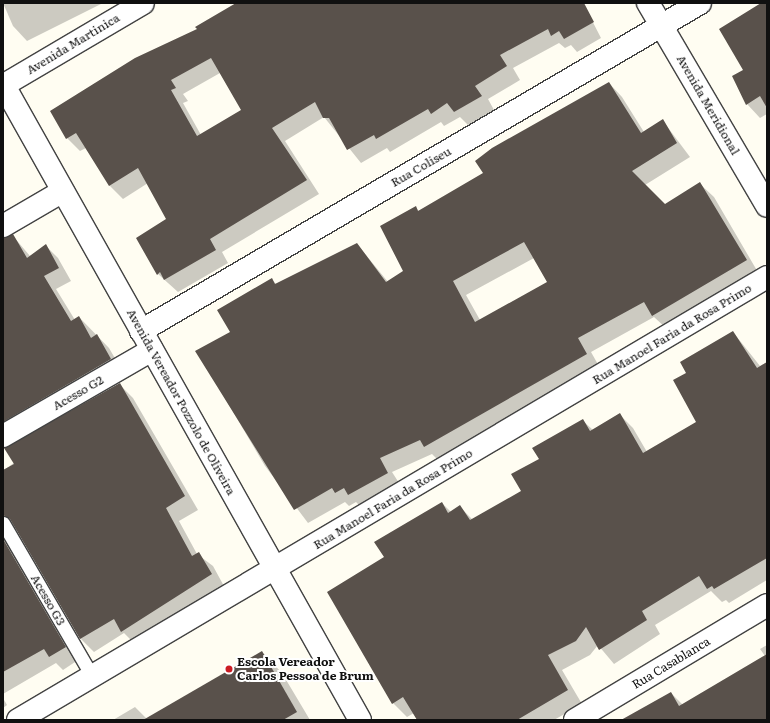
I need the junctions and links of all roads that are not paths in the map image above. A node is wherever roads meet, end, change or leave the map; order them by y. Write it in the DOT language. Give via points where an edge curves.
graph roads {
  1 [pos="143,3"];
  2 [pos="648,3"];
  3 [pos="700,3"];
  4 [pos="662,26"];
  5 [pos="3,85"];
  6 [pos="63,191"];
  7 [pos="767,206"];
  8 [pos="3,226"];
  9 [pos="767,277"];
  10 [pos="141,330"];
  11 [pos="152,350"];
  12 [pos="3,436"];
  13 [pos="3,523"];
  14 [pos="275,569"];
  15 [pos="767,605"];
  16 [pos="92,676"];
  17 [pos="18,720"];
  18 [pos="360,720"];
  19 [pos="575,720"];
  1 -- 5 [label="street, Avenida Martinica"];
  2 -- 4 [label="street, Avenida Meridional"];
  3 -- 4 [label="street, Rua Coliseu"];
  4 -- 7 [label="street, Avenida Meridional"];
  4 -- 10 [label="street, Rua Coliseu"];
  5 -- 6 [label="street, Avenida Vereador Pozzolo de Oliveira"];
  6 -- 8 [label="street"];
  6 -- 10 [label="street, Avenida Vereador Pozzolo de Oliveira"];
  9 -- 14 [label="street, Rua Manoel Faria da Rosa Primo"];
  10 -- 11 [label="street, Avenida Vereador Pozzolo de Oliveira"];
  11 -- 12 [label="street, Acesso G2"];
  11 -- 14 [label="street, Avenida Vereador Pozzolo de Oliveira"];
  13 -- 16 [label="lane, Acesso G3"];
  14 -- 16 [label="street, Rua Manoel Faria da Rosa Primo"];
  14 -- 18 [label="street, Avenida Vereador Pozzolo de Oliveira"];
  15 -- 19 [label="street, Rua Casablanca"];
  16 -- 17 [label="street, Rua Manoel Faria da Rosa Primo"];
}
